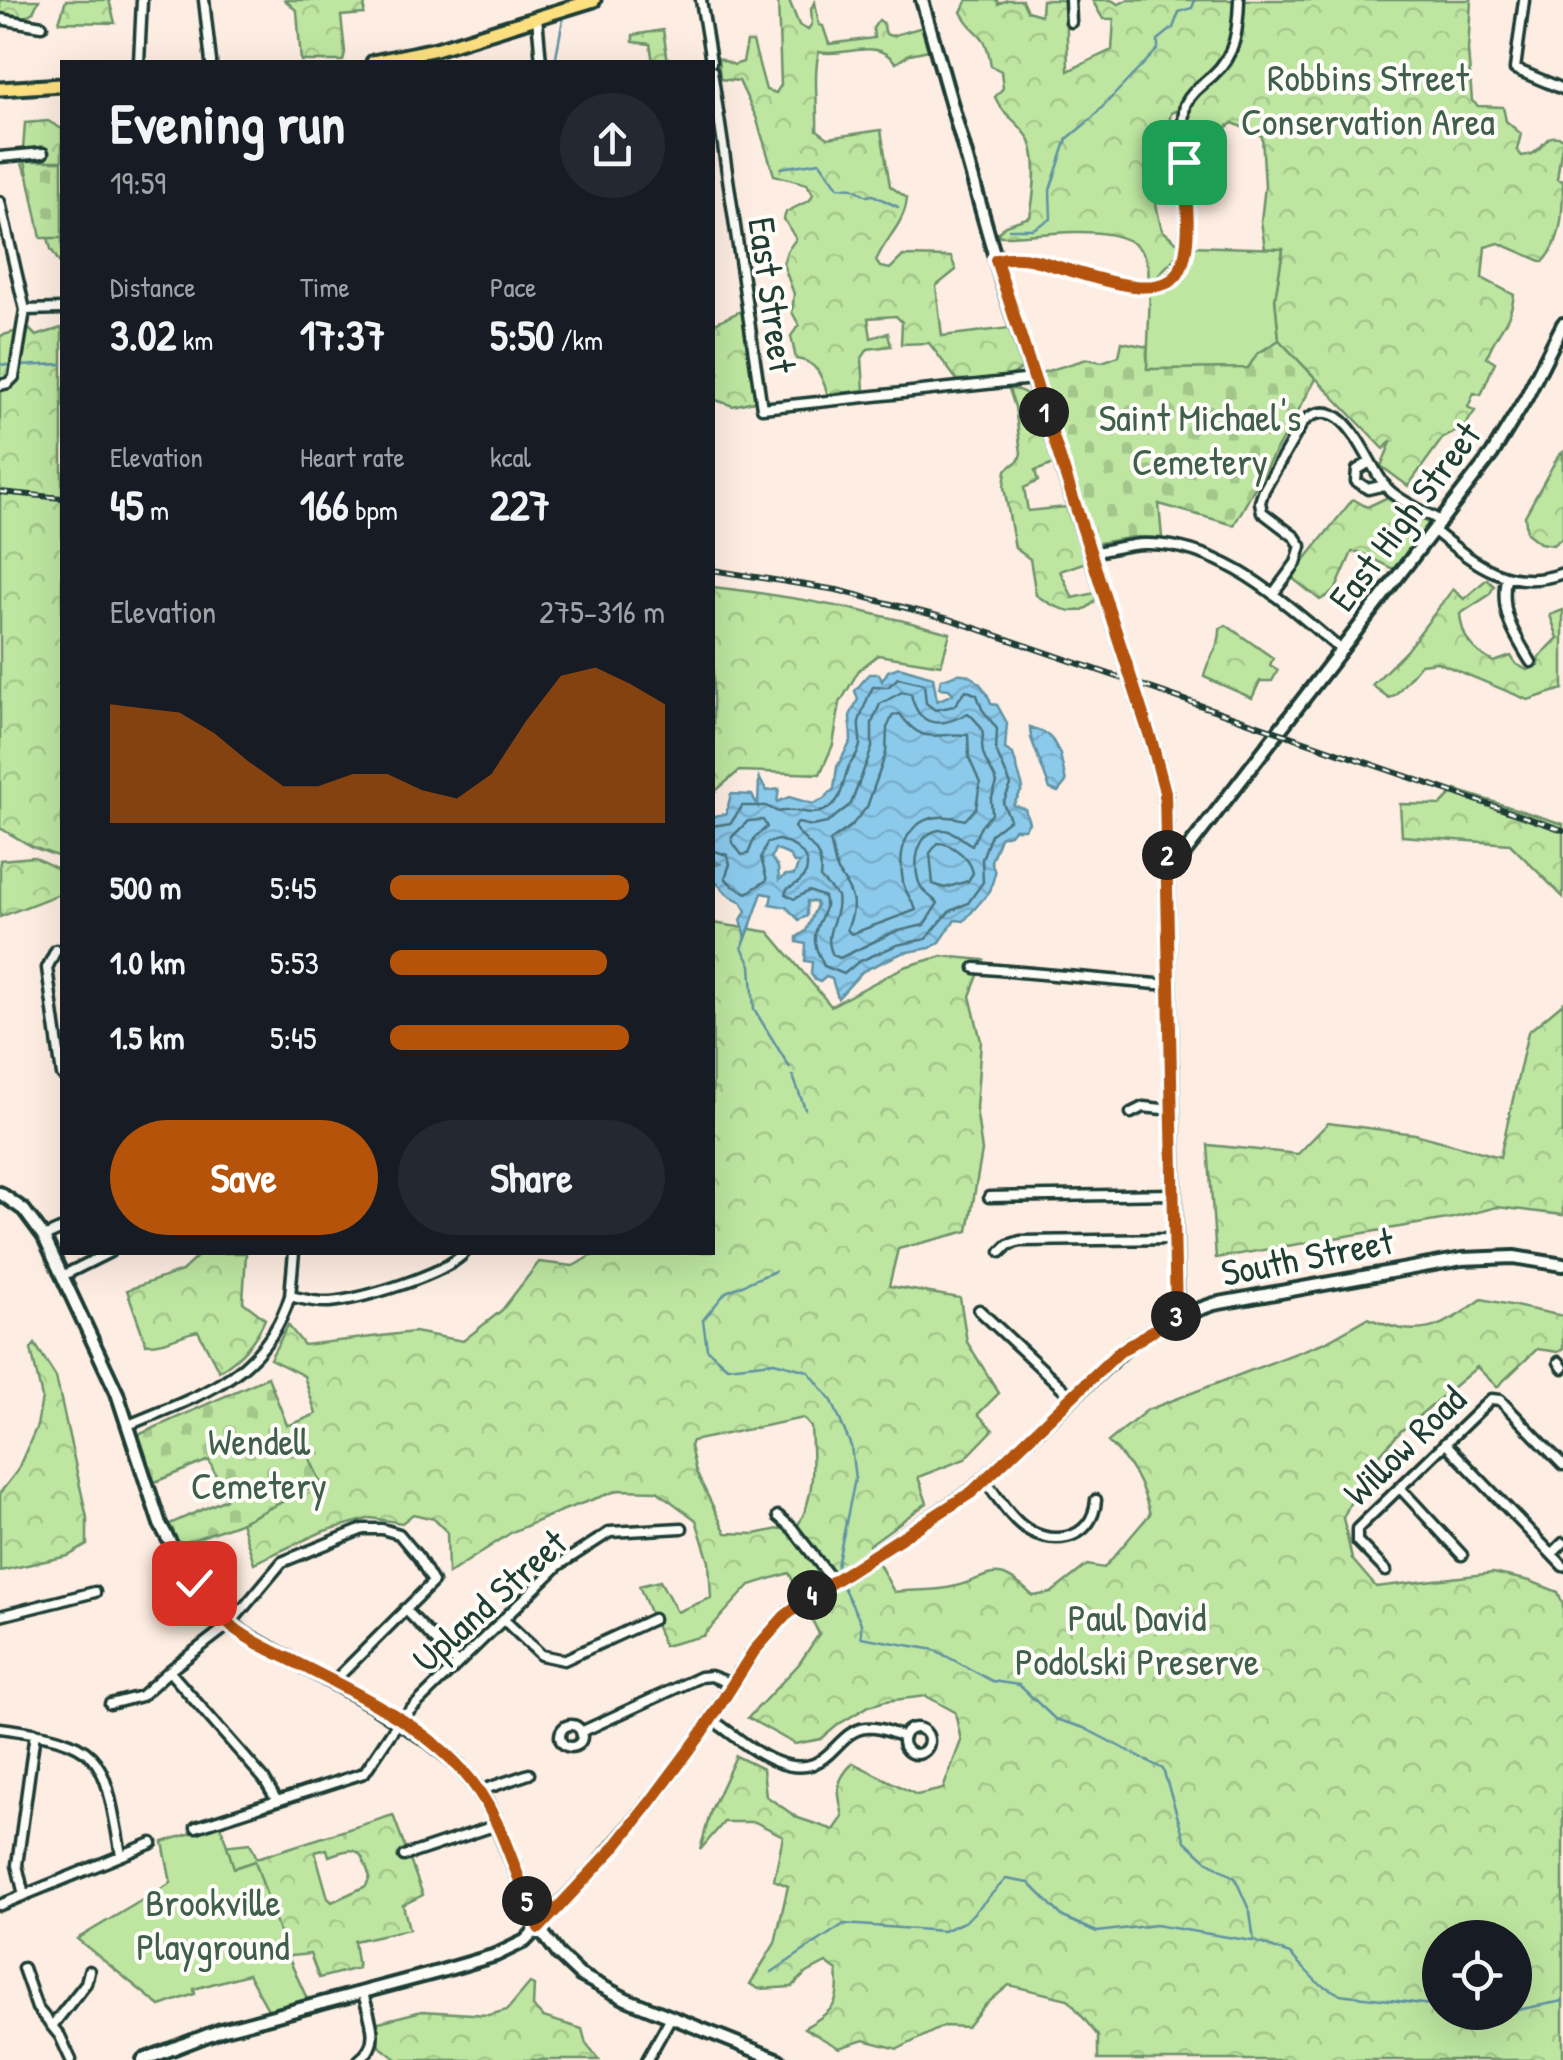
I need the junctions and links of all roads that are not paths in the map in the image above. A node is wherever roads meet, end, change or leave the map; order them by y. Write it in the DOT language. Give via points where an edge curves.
graph roads {
  1 [pos="142,0"];
  2 [pos="204,0"];
  3 [pos="594,0"];
  4 [pos="701,0"];
  5 [pos="922,0"];
  6 [pos="1070,0"];
  7 [pos="1239,0"];
  8 [pos="1524,0"];
  9 [pos="537,17"];
  10 [pos="0,19"];
  11 [pos="1071,22"];
  12 [pos="42,26"];
  13 [pos="139,60"];
  14 [pos="211,60"];
  15 [pos="382,60"];
  16 [pos="541,60"];
  17 [pos="711,60"];
  18 [pos="60,85"];
  19 [pos="1563,89"];
  20 [pos="0,90"];
  21 [pos="715,91"];
  22 [pos="43,153"];
  23 [pos="0,157"];
  24 [pos="0,202"];
  25 [pos="996,260"];
  26 [pos="60,309"];
  27 [pos="25,310"];
  28 [pos="1563,324"];
  29 [pos="1033,379"];
  30 [pos="0,385"];
  31 [pos="1370,462"];
  32 [pos="1385,485"];
  33 [pos="1437,526"];
  34 [pos="1088,554"];
  35 [pos="1563,574"];
  36 [pos="1506,578"];
  37 [pos="1273,594"];
  38 [pos="1340,648"];
  39 [pos="1531,662"];
  40 [pos="1167,861"];
  41 [pos="56,950"];
  42 [pos="975,968"];
  43 [pos="1168,985"];
  44 [pos="60,1061"];
  45 [pos="1172,1110"];
  46 [pos="1131,1113"];
  47 [pos="0,1193"];
  48 [pos="1174,1194"];
  49 [pos="989,1197"];
  50 [pos="60,1230"];
  51 [pos="44,1237"];
  52 [pos="1175,1239"];
  53 [pos="1001,1252"];
  54 [pos="104,1255"];
  55 [pos="294,1255"];
  56 [pos="463,1255"];
  57 [pos="1563,1265"];
  58 [pos="62,1276"];
  59 [pos="290,1296"];
  60 [pos="979,1310"];
  61 [pos="1182,1314"];
  62 [pos="1072,1397"];
  63 [pos="128,1425"];
  64 [pos="1445,1442"];
  65 [pos="1563,1465"];
  66 [pos="985,1480"];
  67 [pos="1400,1488"];
  68 [pos="1096,1500"];
  69 [pos="778,1516"];
  70 [pos="682,1528"];
  71 [pos="1563,1543"];
  72 [pos="1552,1554"];
  73 [pos="1462,1555"];
  74 [pos="1563,1566"];
  75 [pos="1386,1571"];
  76 [pos="834,1581"];
  77 [pos="95,1592"];
  78 [pos="406,1609"];
  79 [pos="0,1616"];
  80 [pos="503,1618"];
  81 [pos="654,1619"];
  82 [pos="230,1624"];
  83 [pos="456,1663"];
  84 [pos="169,1672"];
  85 [pos="333,1682"];
  86 [pos="732,1684"];
  87 [pos="110,1704"];
  88 [pos="711,1719"];
  89 [pos="399,1721"];
  90 [pos="0,1728"];
  91 [pos="581,1732"];
  92 [pos="36,1733"];
  93 [pos="904,1737"];
  94 [pos="530,1774"];
  95 [pos="479,1791"];
  96 [pos="277,1801"];
  97 [pos="498,1825"];
  98 [pos="196,1827"];
  99 [pos="152,1842"];
  100 [pos="122,1855"];
  101 [pos="404,1856"];
  102 [pos="24,1895"];
  103 [pos="0,1905"];
  104 [pos="539,1928"];
  105 [pos="23,1968"];
  106 [pos="89,1971"];
  107 [pos="363,1993"];
  108 [pos="671,2017"];
  109 [pos="52,2026"];
  110 [pos="172,2054"];
  111 [pos="71,2060"];
  112 [pos="143,2060"];
  113 [pos="359,2060"];
  114 [pos="647,2060"];
  115 [pos="779,2060"];
  1 -- 13 [label="street"];
  2 -- 14 [label="street"];
  3 -- 9 [label="main road"];
  4 -- 17 [label="street"];
  5 -- 25 [label="main road"];
  6 -- 11 [label="street"];
  7 -- 25 [label="street" via="1231,53 1184,108 1186,234 1181,268 1168,283 1150,286 1034,260"];
  8 -- 19 [label="street" via="1514,67"];
  9 -- 15 [label="main road"];
  9 -- 16 [label="street"];
  10 -- 12 [label="street"];
  18 -- 20 [label="main road"];
  21 -- 29 [label="street, East Street" via="762,408"];
  22 -- 23 [label="street"];
  24 -- 27 [label="street"];
  25 -- 29 [label="main road"];
  26 -- 27 [label="street"];
  27 -- 30 [label="street" via="16,366 11,381"];
  28 -- 33 [label="main road, East High Street" via="1501,440"];
  29 -- 34 [label="main road"];
  31 -- 32 [label="street"];
  31 -- 32 [label="street" via="1357,470 1356,481 1368,490"];
  31 -- 37 [label="street" via="1351,428 1326,414 1308,417 1260,506 1301,549"];
  32 -- 33 [label="street"];
  33 -- 36 [label="street" via="1478,565"];
  33 -- 38 [label="main road, East High Street"];
  34 -- 37 [label="street" via="1168,546 1223,563"];
  34 -- 40 [label="main road" via="1165,792"];
  35 -- 36 [label="street"];
  36 -- 39 [label="street" via="1506,620"];
  37 -- 38 [label="street"];
  38 -- 40 [label="main road, East High Street" via="1184,854"];
  40 -- 43 [label="main road"];
  41 -- 44 [label="street" via="48,968"];
  42 -- 43 [label="street"];
  43 -- 45 [label="main road"];
  45 -- 46 [label="street" via="1143,1107"];
  45 -- 48 [label="main road"];
  47 -- 51 [label="main road"];
  48 -- 49 [label="street"];
  48 -- 52 [label="main road"];
  50 -- 51 [label="street"];
  51 -- 58 [label="main road"];
  52 -- 53 [label="street" via="1025,1240"];
  52 -- 61 [label="main road"];
  54 -- 58 [label="street"];
  55 -- 59 [label="street"];
  56 -- 59 [label="street" via="435,1274 338,1300"];
  57 -- 61 [label="main road, South Street" via="1514,1257 1462,1259"];
  58 -- 63 [label="main road"];
  59 -- 63 [label="street" via="274,1333 240,1371"];
  60 -- 62 [label="street"];
  61 -- 62 [label="main road, South Street" via="1128,1346"];
  62 -- 66 [label="main road, South Street"];
  63 -- 82 [label="main road" via="167,1540"];
  64 -- 65 [label="street, Willow Road" via="1495,1398"];
  64 -- 67 [label="street, Willow Road"];
  64 -- 72 [label="street"];
  66 -- 68 [label="street" via="1022,1526 1050,1537 1082,1531"];
  66 -- 76 [label="main road, South Street"];
  67 -- 73 [label="street"];
  67 -- 75 [label="street, Willow Road" via="1355,1534"];
  69 -- 76 [label="street"];
  70 -- 80 [label="street, Upland Street" via="605,1534"];
  71 -- 72 [label="street"];
  72 -- 74 [label="street"];
  76 -- 86 [label="main road, South Street" via="785,1616"];
  77 -- 79 [label="street"];
  78 -- 82 [label="street" via="433,1582 398,1534 363,1529 282,1562"];
  78 -- 83 [label="street"];
  78 -- 85 [label="street"];
  80 -- 81 [label="street" via="540,1655 564,1660"];
  80 -- 83 [label="street, Upland Street"];
  82 -- 84 [label="street"];
  82 -- 85 [label="main road"];
  83 -- 89 [label="street, Upland Street"];
  84 -- 87 [label="street" via="141,1696"];
  84 -- 96 [label="street"];
  85 -- 89 [label="main road"];
  86 -- 88 [label="main road, South Street"];
  86 -- 91 [label="street" via="700,1677"];
  88 -- 93 [label="street" via="762,1754 796,1766 819,1762 863,1728"];
  88 -- 104 [label="main road, South Street" via="613,1849"];
  89 -- 95 [label="main road" via="445,1754"];
  89 -- 96 [label="street, Upland Street" via="364,1773"];
  90 -- 92 [label="street"];
  92 -- 100 [label="street" via="71,1742 100,1768"];
  92 -- 102 [label="street" via="17,1865"];
  94 -- 95 [label="street"];
  95 -- 97 [label="main road"];
  96 -- 98 [label="street, Upland Street"];
  97 -- 101 [label="street"];
  97 -- 104 [label="main road"];
  99 -- 100 [label="street"];
  100 -- 102 [label="street"];
  102 -- 103 [label="street"];
  104 -- 107 [label="main road, South Street" via="508,1950"];
  104 -- 108 [label="main road" via="580,1976"];
  105 -- 109 [label="street" via="37,2008"];
  106 -- 109 [label="street"];
  107 -- 110 [label="main road, South Street" via="204,2036"];
  107 -- 113 [label="street" via="374,2038"];
  108 -- 114 [label="street"];
  108 -- 115 [label="main road"];
  109 -- 111 [label="street"];
  110 -- 112 [label="main road, South Street"];
}
